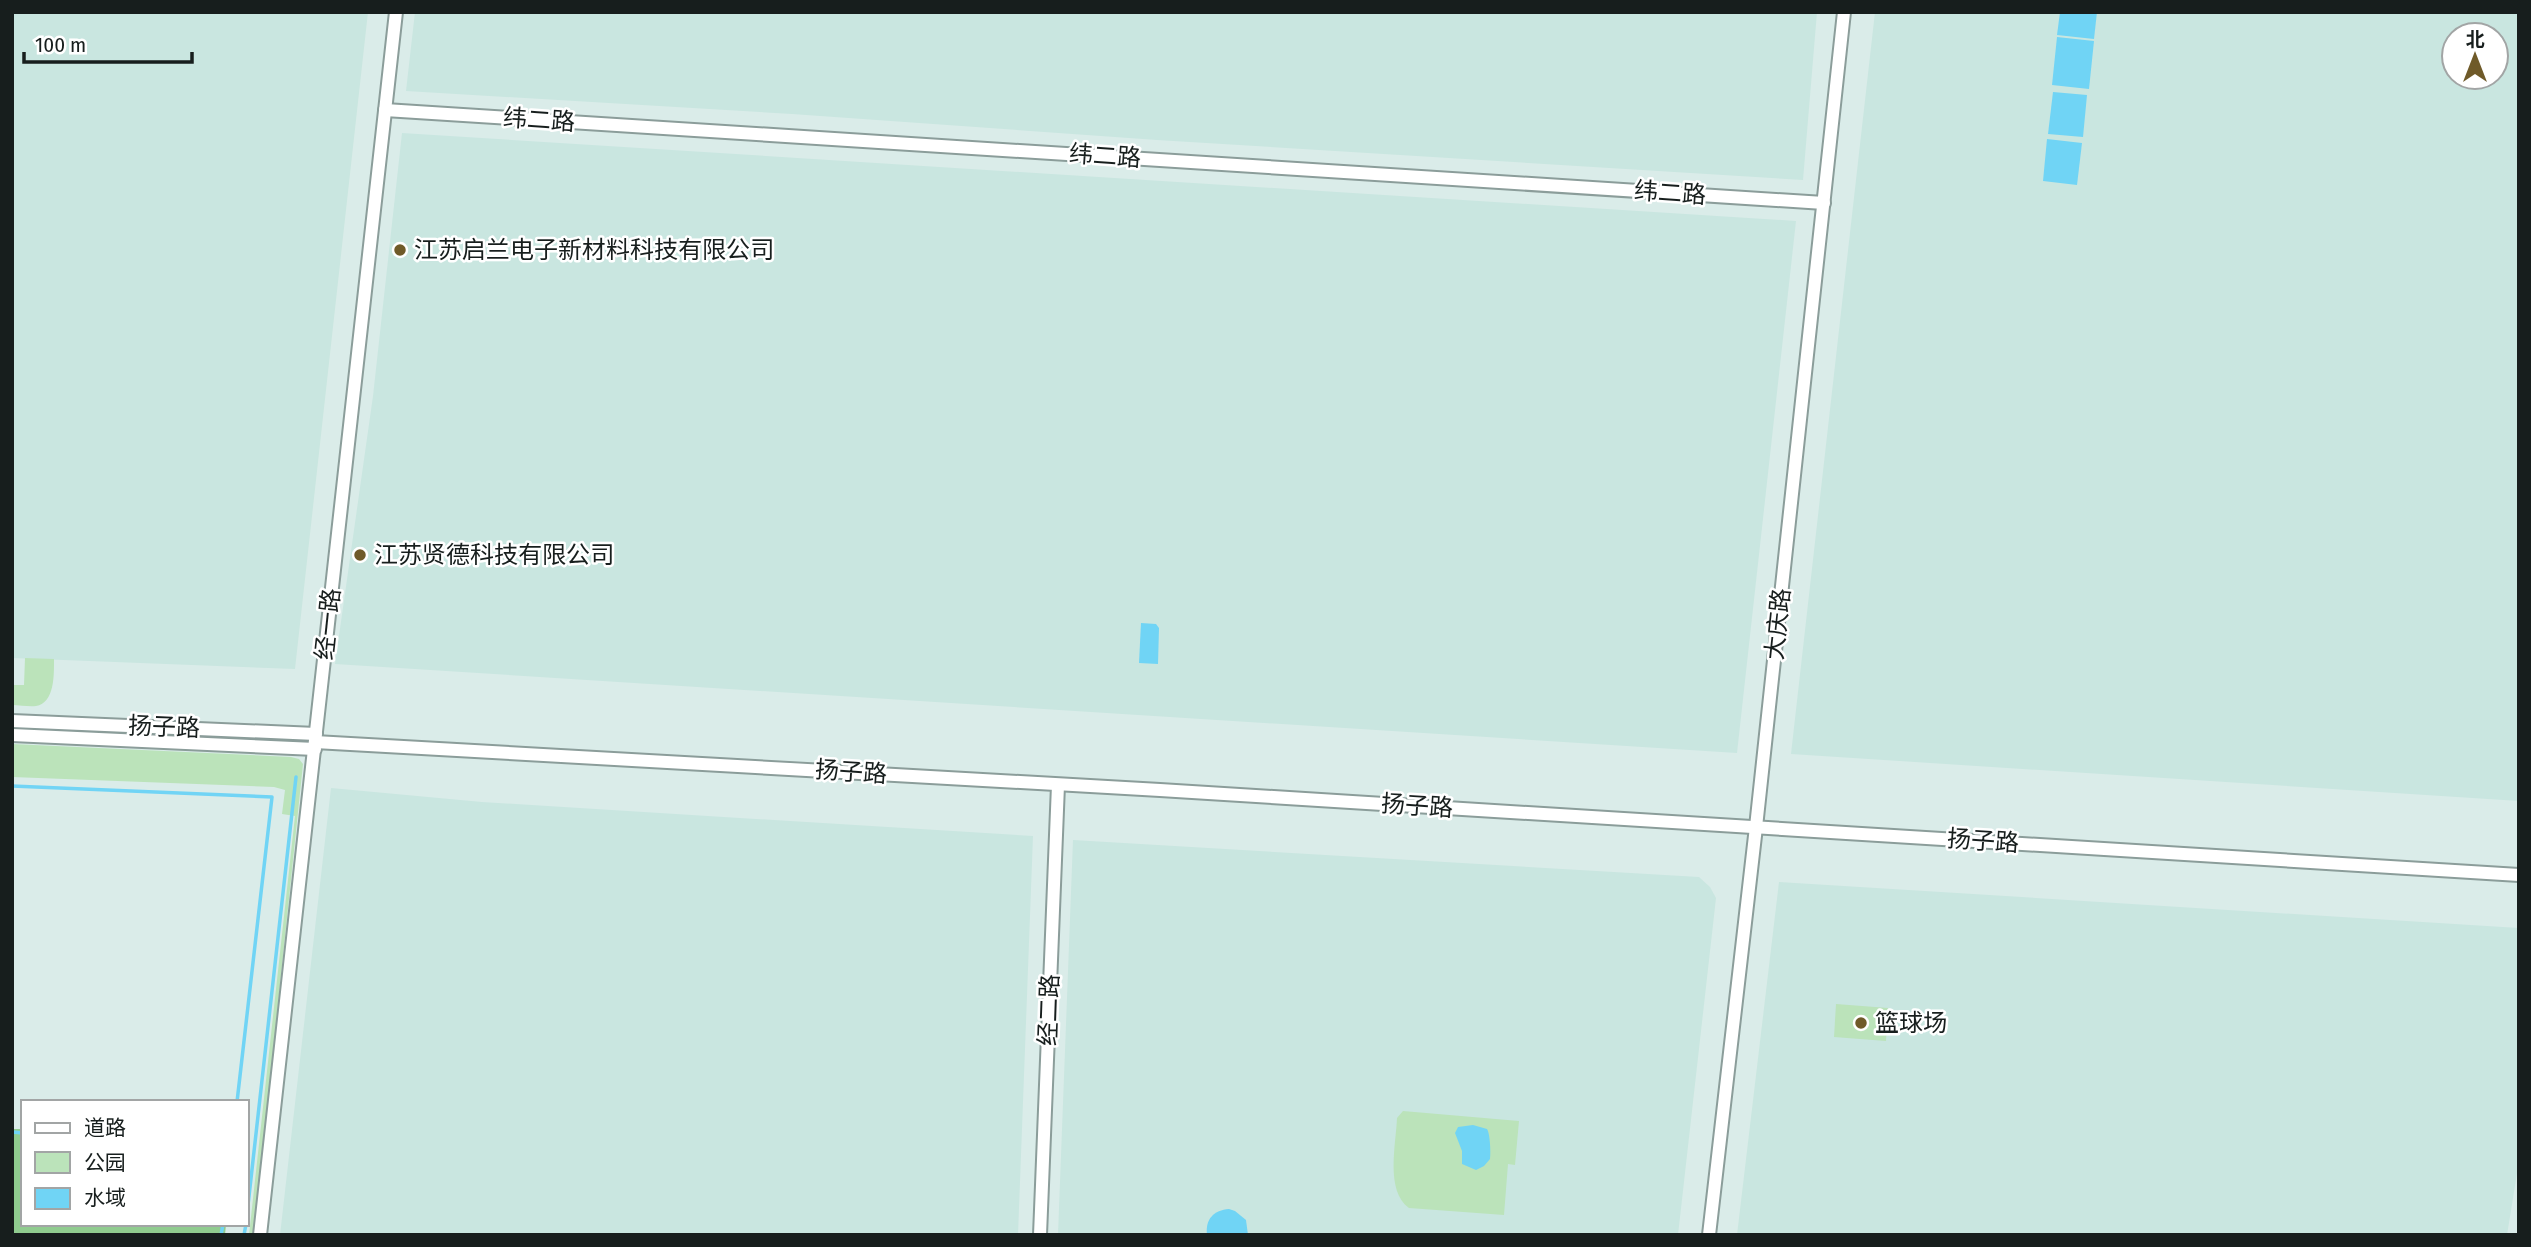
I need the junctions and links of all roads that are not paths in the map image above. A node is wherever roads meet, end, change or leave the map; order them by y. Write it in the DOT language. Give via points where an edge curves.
graph roads {
  1 [pos="396,12"];
  2 [pos="1844,12"];
  3 [pos="385,110"];
  4 [pos="1824,203"];
  5 [pos="12,721"];
  6 [pos="12,735"];
  7 [pos="315,741"];
  8 [pos="1058,785"];
  9 [pos="1756,827"];
  10 [pos="2519,875"];
  11 [pos="260,1235"];
  12 [pos="1040,1235"];
  13 [pos="1709,1235"];
  1 -- 3 [label="street, 经一路"];
  2 -- 4 [label="street, 大庆路"];
  3 -- 4 [label="street, 纬二路"];
  3 -- 7 [label="street, 经一路"];
  4 -- 9 [label="street, 大庆路"];
  5 -- 7 [label="street, 扬子路"];
  6 -- 7 [label="street, 扬子路"];
  7 -- 8 [label="street, 扬子路"];
  7 -- 11 [label="street, 经一路"];
  8 -- 9 [label="street, 扬子路"];
  8 -- 12 [label="street, 经二路"];
  9 -- 10 [label="street, 扬子路"];
  9 -- 13 [label="street, 大庆路"];
}
